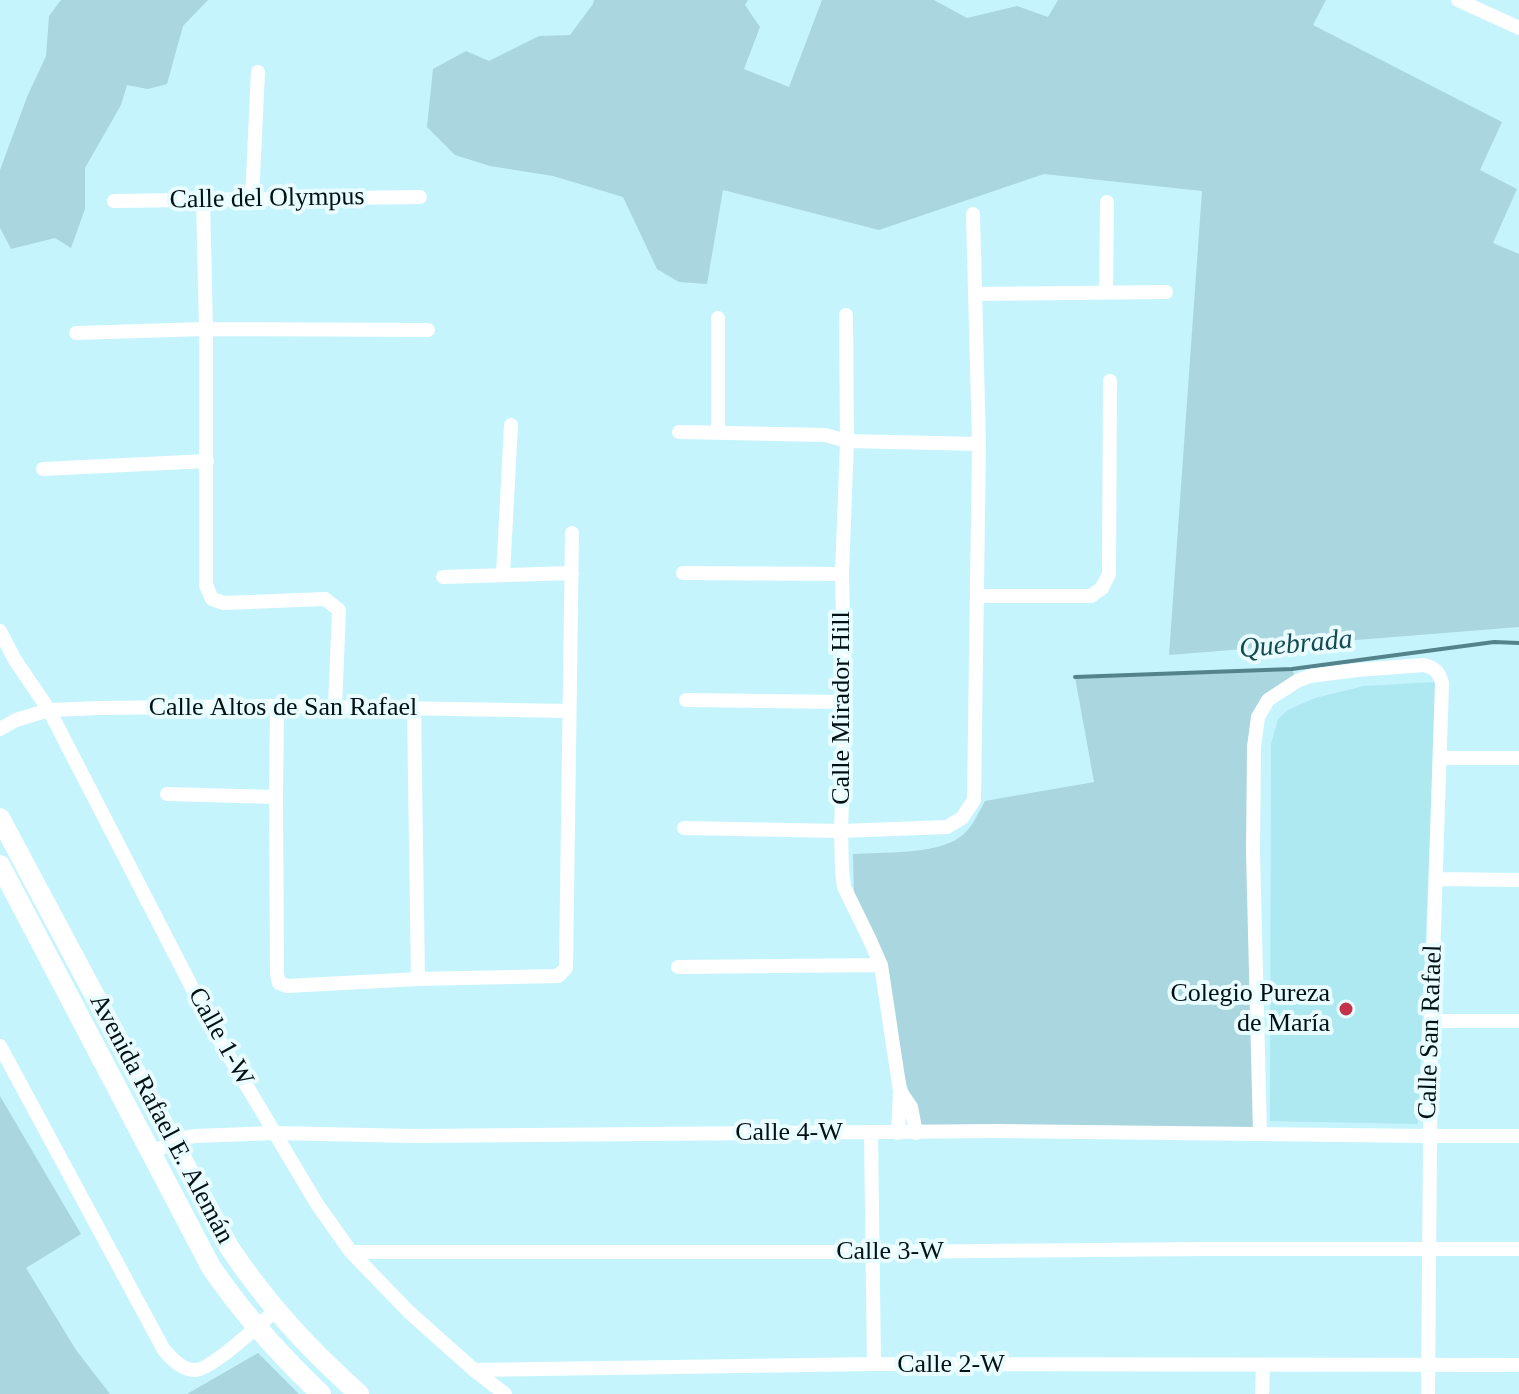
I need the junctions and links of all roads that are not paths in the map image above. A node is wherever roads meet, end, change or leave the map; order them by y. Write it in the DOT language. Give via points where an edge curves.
graph roads {
  1 [pos="1458,0"];
  2 [pos="1519,28"];
  3 [pos="258,72"];
  4 [pos="420,197"];
  5 [pos="252,199"];
  6 [pos="203,200"];
  7 [pos="114,201"];
  8 [pos="1107,202"];
  9 [pos="973,214"];
  10 [pos="1106,292"];
  11 [pos="1166,292"];
  12 [pos="976,294"];
  13 [pos="846,315"];
  14 [pos="718,318"];
  15 [pos="206,329"];
  16 [pos="428,330"];
  17 [pos="76,333"];
  18 [pos="1110,381"];
  19 [pos="511,425"];
  20 [pos="679,432"];
  21 [pos="718,432"];
  22 [pos="847,441"];
  23 [pos="979,444"];
  24 [pos="207,461"];
  25 [pos="43,469"];
  26 [pos="572,533"];
  27 [pos="572,573"];
  28 [pos="683,573"];
  29 [pos="842,574"];
  30 [pos="503,575"];
  31 [pos="443,577"];
  32 [pos="978,596"];
  33 [pos="0,631"];
  34 [pos="686,700"];
  35 [pos="845,702"];
  36 [pos="277,706"];
  37 [pos="335,707"];
  38 [pos="414,709"];
  39 [pos="49,710"];
  40 [pos="569,711"];
  41 [pos="0,729"];
  42 [pos="1441,758"];
  43 [pos="1519,758"];
  44 [pos="167,794"];
  45 [pos="276,797"];
  46 [pos="0,818"];
  47 [pos="684,828"];
  48 [pos="841,831"];
  49 [pos="0,865"];
  50 [pos="1436,879"];
  51 [pos="1519,880"];
  52 [pos="881,965"];
  53 [pos="678,967"];
  54 [pos="418,979"];
  55 [pos="1431,1021"];
  56 [pos="1519,1021"];
  57 [pos="0,1046"];
  58 [pos="900,1091"];
  59 [pos="871,1132"];
  60 [pos="275,1133"];
  61 [pos="898,1133"];
  62 [pos="916,1133"];
  63 [pos="1260,1133"];
  64 [pos="1428,1136"];
  65 [pos="1519,1136"];
  66 [pos="174,1142"];
  67 [pos="152,1152"];
  68 [pos="1430,1248"];
  69 [pos="1519,1249"];
  70 [pos="351,1252"];
  71 [pos="873,1252"];
  72 [pos="275,1311"];
  73 [pos="256,1327"];
  74 [pos="874,1364"];
  75 [pos="1263,1365"];
  76 [pos="1428,1365"];
  77 [pos="1519,1365"];
  78 [pos="474,1370"];
  79 [pos="321,1394"];
  80 [pos="359,1394"];
  81 [pos="505,1394"];
  82 [pos="1262,1394"];
  83 [pos="1428,1394"];
  1 -- 2 [label="street"];
  3 -- 5 [label="street"];
  4 -- 5 [label="street, Calle del Olympus"];
  5 -- 6 [label="street, Calle del Olympus"];
  6 -- 7 [label="street, Calle del Olympus"];
  6 -- 15 [label="street"];
  8 -- 10 [label="street"];
  9 -- 12 [label="street"];
  10 -- 11 [label="street"];
  10 -- 12 [label="street"];
  12 -- 23 [label="street"];
  13 -- 22 [label="street, Calle Mirador Hill"];
  14 -- 21 [label="street"];
  15 -- 16 [label="street"];
  15 -- 17 [label="street"];
  15 -- 24 [label="street"];
  18 -- 32 [label="street" via="1109,574 1102,588 1091,596"];
  19 -- 30 [label="street"];
  20 -- 21 [label="street"];
  21 -- 22 [label="street" via="825,435"];
  22 -- 23 [label="street"];
  22 -- 29 [label="street, Calle Mirador Hill"];
  23 -- 32 [label="street"];
  24 -- 25 [label="street"];
  24 -- 37 [label="street" via="206,585 212,599 332,603 339,610"];
  26 -- 27 [label="street"];
  27 -- 30 [label="street"];
  27 -- 40 [label="street"];
  28 -- 29 [label="street"];
  29 -- 35 [label="street, Calle Mirador Hill"];
  30 -- 31 [label="street"];
  32 -- 48 [label="street" via="974,800 962,818 947,827"];
  33 -- 39 [label="street, Calle 1-W"];
  34 -- 35 [label="street"];
  35 -- 48 [label="street, Calle Mirador Hill"];
  36 -- 37 [label="street, Calle Altos de San Rafael"];
  36 -- 39 [label="street, Calle Altos de San Rafael"];
  36 -- 45 [label="street"];
  37 -- 38 [label="street, Calle Altos de San Rafael"];
  38 -- 40 [label="street, Calle Altos de San Rafael"];
  38 -- 54 [label="street"];
  39 -- 41 [label="street, Calle Altos de San Rafael"];
  39 -- 60 [label="street, Calle 1-W" via="217,1036"];
  40 -- 54 [label="street" via="563,974"];
  42 -- 43 [label="street"];
  42 -- 50 [label="street, Calle San Rafael"];
  42 -- 63 [label="street, Calle San Rafael" via="1442,683 1437,671 1424,665 1310,676 1268,700 1258,717 1253,852"];
  44 -- 45 [label="street"];
  45 -- 54 [label="street" via="279,983"];
  46 -- 66 [label="main road, Avenida Rafael E. Alemán"];
  47 -- 48 [label="street"];
  48 -- 52 [label="street, Calle Mirador Hill" via="844,887"];
  49 -- 67 [label="main road, Avenida Rafael E. Alemán"];
  50 -- 51 [label="street"];
  50 -- 55 [label="street, Calle San Rafael"];
  52 -- 53 [label="street"];
  52 -- 58 [label="street, Calle Mirador Hill"];
  55 -- 56 [label="street"];
  55 -- 64 [label="street, Calle San Rafael"];
  57 -- 73 [label="street" via="164,1350 179,1365 196,1371"];
  58 -- 61 [label="street, Calle Mirador Hill"];
  58 -- 62 [label="street, Calle Mirador Hill" via="911,1107"];
  59 -- 60 [label="street, Calle 4-W"];
  59 -- 61 [label="street, Calle 4-W"];
  59 -- 71 [label="street"];
  60 -- 66 [label="street, Calle 4-W" via="195,1136"];
  60 -- 70 [label="street, Calle 1-W"];
  61 -- 62 [label="street, Calle 4-W"];
  62 -- 63 [label="street, Calle 4-W"];
  63 -- 64 [label="street, Calle 4-W"];
  64 -- 65 [label="street, Calle 4-W"];
  64 -- 68 [label="street, Calle San Rafael"];
  66 -- 67 [label="street, Calle 4-W"];
  66 -- 72 [label="main road, Avenida Rafael E. Alemán" via="229,1247"];
  67 -- 73 [label="main road, Avenida Rafael E. Alemán" via="211,1267"];
  68 -- 69 [label="street, Calle 3-W"];
  68 -- 71 [label="street, Calle 3-W"];
  68 -- 76 [label="street, Calle San Rafael"];
  70 -- 71 [label="street, Calle 3-W"];
  70 -- 78 [label="street, Calle 1-W"];
  71 -- 74 [label="street"];
  72 -- 73 [label="street"];
  72 -- 80 [label="main road, Avenida Rafael E. Alemán"];
  73 -- 79 [label="main road, Avenida Rafael E. Alemán"];
  74 -- 75 [label="street, Calle 2-W"];
  74 -- 78 [label="street, Calle 2-W"];
  75 -- 76 [label="street, Calle 2-W"];
  75 -- 82 [label="street"];
  76 -- 77 [label="street, Calle 2-W"];
  76 -- 83 [label="street, Calle San Rafael"];
  78 -- 81 [label="street, Calle 1-W"];
}
